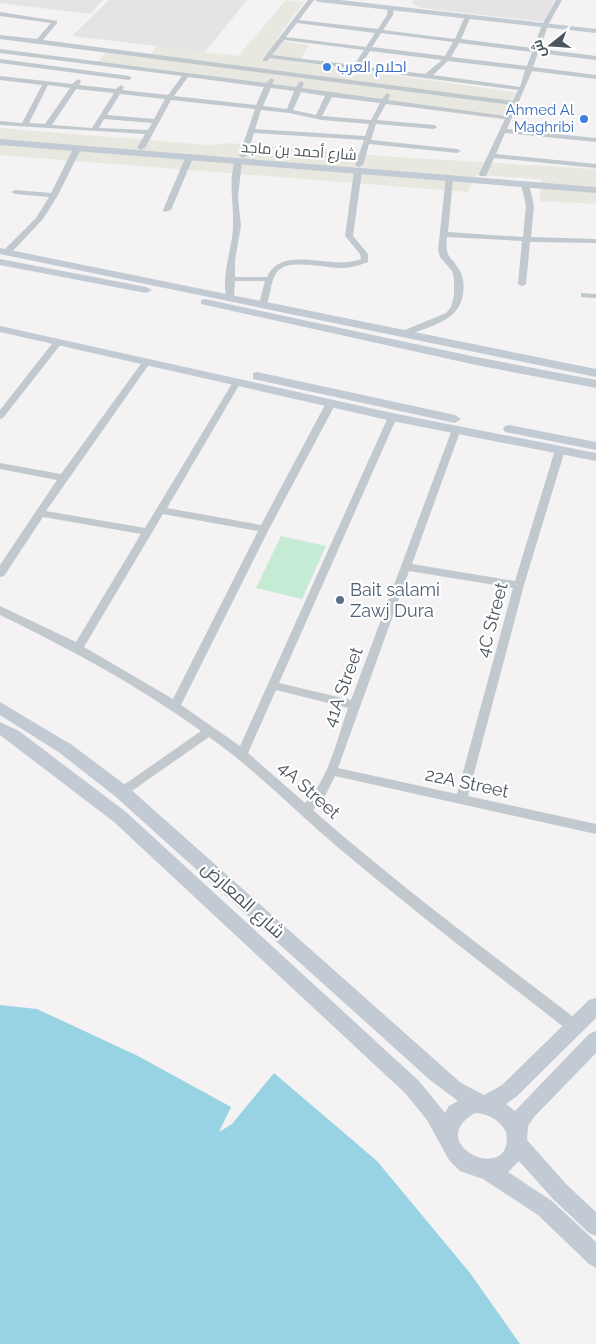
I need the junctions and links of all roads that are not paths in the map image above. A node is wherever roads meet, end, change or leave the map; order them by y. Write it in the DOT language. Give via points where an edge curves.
graph roads {
  1 [pos="311,0"];
  2 [pos="319,0"];
  3 [pos="397,0"];
  4 [pos="559,0"];
  5 [pos="391,8"];
  6 [pos="0,14"];
  7 [pos="468,16"];
  8 [pos="295,21"];
  9 [pos="545,25"];
  10 [pos="380,31"];
  11 [pos="596,31"];
  12 [pos="0,37"];
  13 [pos="282,38"];
  14 [pos="40,40"];
  15 [pos="456,40"];
  16 [pos="60,43"];
  17 [pos="104,49"];
  18 [pos="368,50"];
  19 [pos="536,50"];
  20 [pos="0,51"];
  21 [pos="25,54"];
  22 [pos="151,55"];
  23 [pos="268,56"];
  24 [pos="46,57"];
  25 [pos="596,58"];
  26 [pos="446,60"];
  27 [pos="0,62"];
  28 [pos="93,62"];
  29 [pos="16,64"];
  30 [pos="37,66"];
  31 [pos="356,67"];
  32 [pos="140,68"];
  33 [pos="258,69"];
  34 [pos="529,70"];
  35 [pos="276,72"];
  36 [pos="84,73"];
  37 [pos="187,74"];
  38 [pos="305,76"];
  39 [pos="427,76"];
  40 [pos="596,77"];
  41 [pos="129,78"];
  42 [pos="3,79"];
  43 [pos="46,83"];
  44 [pos="268,85"];
  45 [pos="74,86"];
  46 [pos="0,87"];
  47 [pos="298,88"];
  48 [pos="392,88"];
  49 [pos="522,89"];
  50 [pos="118,91"];
  51 [pos="328,94"];
  52 [pos="169,98"];
  53 [pos="383,100"];
  54 [pos="515,103"];
  55 [pos="258,109"];
  56 [pos="289,111"];
  57 [pos="102,117"];
  58 [pos="318,117"];
  59 [pos="509,118"];
  60 [pos="156,121"];
  61 [pos="373,122"];
  62 [pos="0,123"];
  63 [pos="24,125"];
  64 [pos="47,127"];
  65 [pos="434,127"];
  66 [pos="94,130"];
  67 [pos="250,131"];
  68 [pos="503,131"];
  69 [pos="150,132"];
  70 [pos="0,137"];
  71 [pos="367,140"];
  72 [pos="596,140"];
  73 [pos="0,142"];
  74 [pos="141,148"];
  75 [pos="77,149"];
  76 [pos="457,151"];
  77 [pos="492,156"];
  78 [pos="189,158"];
  79 [pos="240,159"];
  80 [pos="596,166"];
  81 [pos="359,168"];
  82 [pos="483,174"];
  83 [pos="449,178"];
  84 [pos="526,184"];
  85 [pos="596,184"];
  86 [pos="596,190"];
  87 [pos="14,192"];
  88 [pos="54,195"];
  89 [pos="167,210"];
  90 [pos="443,234"];
  91 [pos="525,239"];
  92 [pos="596,241"];
  93 [pos="3,251"];
  94 [pos="0,262"];
  95 [pos="230,279"];
  96 [pos="270,279"];
  97 [pos="522,284"];
  98 [pos="230,296"];
  99 [pos="584,296"];
  100 [pos="596,296"];
  101 [pos="263,304"];
  102 [pos="0,320"];
  103 [pos="0,330"];
  104 [pos="402,334"];
  105 [pos="58,342"];
  106 [pos="146,362"];
  107 [pos="596,372"];
  108 [pos="237,382"];
  109 [pos="596,384"];
  110 [pos="331,404"];
  111 [pos="0,416"];
  112 [pos="392,417"];
  113 [pos="456,429"];
  114 [pos="596,446"];
  115 [pos="560,450"];
  116 [pos="596,457"];
  117 [pos="0,466"];
  118 [pos="63,478"];
  119 [pos="160,510"];
  120 [pos="41,513"];
  121 [pos="264,529"];
  122 [pos="147,532"];
  123 [pos="406,567"];
  124 [pos="0,573"];
  125 [pos="519,585"];
  126 [pos="0,610"];
  127 [pos="78,648"];
  128 [pos="272,685"];
  129 [pos="355,705"];
  130 [pos="175,706"];
  131 [pos="0,708"];
  132 [pos="0,728"];
  133 [pos="209,731"];
  134 [pos="242,754"];
  135 [pos="331,771"];
  136 [pos="122,792"];
  137 [pos="461,800"];
  138 [pos="305,810"];
  139 [pos="596,829"];
  140 [pos="596,1006"];
  141 [pos="575,1027"];
  142 [pos="596,1040"];
  143 [pos="484,1104"];
  144 [pos="516,1139"];
  145 [pos="450,1145"];
  146 [pos="486,1170"];
  147 [pos="596,1226"];
  148 [pos="596,1257"];
  1 -- 8 [label="street"];
  2 -- 5 [label="street"];
  3 -- 5 [label="street"];
  4 -- 9 [label="street"];
  5 -- 7 [label="street"];
  5 -- 10 [label="street" via="390,16"];
  6 -- 14 [label="street" via="53,21 55,24"];
  7 -- 9 [label="street"];
  7 -- 15 [label="street"];
  8 -- 10 [label="street"];
  8 -- 13 [label="street"];
  9 -- 11 [label="street"];
  9 -- 19 [label="street"];
  10 -- 15 [label="street"];
  10 -- 18 [label="street"];
  12 -- 14 [label="street"];
  13 -- 18 [label="street"];
  13 -- 23 [label="street"];
  14 -- 16 [label="street"];
  14 -- 21 [label="street"];
  15 -- 19 [label="street"];
  15 -- 26 [label="street"];
  16 -- 17 [label="street"];
  16 -- 24 [label="street"];
  17 -- 22 [label="street"];
  17 -- 28 [label="street"];
  18 -- 26 [label="street"];
  18 -- 31 [label="street"];
  19 -- 25 [label="street"];
  19 -- 34 [label="street"];
  20 -- 21 [label="street"];
  21 -- 24 [label="street"];
  21 -- 29 [label="street"];
  22 -- 32 [label="street"];
  22 -- 33 [label="street"];
  23 -- 31 [label="street"];
  23 -- 33 [label="street"];
  24 -- 28 [label="street"];
  24 -- 30 [label="street"];
  26 -- 34 [label="street"];
  26 -- 39 [label="street" via="439,70"];
  27 -- 29 [label="street"];
  28 -- 32 [label="street"];
  28 -- 36 [label="street"];
  29 -- 30 [label="street"];
  30 -- 36 [label="street"];
  31 -- 39 [label="street"];
  32 -- 37 [label="street"];
  32 -- 41 [label="street"];
  33 -- 35 [label="street"];
  34 -- 40 [label="street"];
  34 -- 49 [label="street"];
  35 -- 38 [label="street"];
  35 -- 44 [label="street"];
  36 -- 41 [label="street"];
  36 -- 45 [label="street"];
  37 -- 44 [label="street"];
  37 -- 52 [label="street"];
  38 -- 47 [label="street"];
  38 -- 48 [label="street"];
  39 -- 49 [label="street"];
  41 -- 50 [label="street"];
  42 -- 43 [label="street"];
  42 -- 46 [label="street"];
  43 -- 45 [label="street"];
  43 -- 63 [label="street"];
  44 -- 47 [label="street"];
  44 -- 55 [label="street"];
  45 -- 50 [label="street"];
  45 -- 64 [label="street"];
  47 -- 51 [label="street"];
  47 -- 56 [label="street"];
  48 -- 53 [label="street"];
  48 -- 54 [label="street"];
  49 -- 54 [label="street"];
  50 -- 52 [label="street"];
  50 -- 57 [label="street"];
  51 -- 53 [label="street"];
  51 -- 58 [label="street"];
  52 -- 55 [label="street"];
  52 -- 60 [label="street"];
  53 -- 59 [label="street"];
  53 -- 61 [label="street"];
  54 -- 59 [label="street"];
  55 -- 56 [label="street"];
  55 -- 67 [label="street"];
  56 -- 58 [label="street"];
  57 -- 60 [label="street"];
  57 -- 66 [label="street"];
  58 -- 61 [label="street"];
  59 -- 68 [label="street"];
  60 -- 69 [label="street"];
  61 -- 65 [label="street"];
  61 -- 71 [label="street"];
  62 -- 63 [label="street"];
  63 -- 64 [label="street"];
  64 -- 66 [label="street"];
  66 -- 69 [label="street"];
  67 -- 71 [label="street"];
  67 -- 79 [label="street"];
  68 -- 72 [label="street"];
  68 -- 77 [label="street"];
  69 -- 74 [label="street"];
  70 -- 74 [label="street, شارع أحمد بن ماجد"];
  71 -- 76 [label="street"];
  71 -- 81 [label="street"];
  73 -- 75 [label="street, شارع أحمد بن ماجد"];
  74 -- 79 [label="street, شارع أحمد بن ماجد"];
  75 -- 78 [label="street, شارع أحمد بن ماجد"];
  75 -- 88 [label="street"];
  77 -- 80 [label="street"];
  77 -- 82 [label="street"];
  78 -- 79 [label="street, شارع أحمد بن ماجد"];
  78 -- 89 [label="street"];
  79 -- 81 [label="street, شارع أحمد بن ماجد"];
  79 -- 95 [label="street" via="234,197 237,226"];
  81 -- 82 [label="street, شارع أحمد بن ماجد"];
  81 -- 83 [label="street, شارع أحمد بن ماجد"];
  81 -- 96 [label="street" via="349,236 365,260 352,266 287,264 276,268"];
  82 -- 85 [label="street, شارع أحمد بن ماجد"];
  83 -- 84 [label="street, شارع أحمد بن ماجد"];
  83 -- 90 [label="street"];
  84 -- 86 [label="street, شارع أحمد بن ماجد"];
  84 -- 91 [label="street" via="530,206"];
  87 -- 88 [label="street"];
  88 -- 93 [label="street" via="39,219"];
  90 -- 91 [label="street"];
  90 -- 104 [label="street" via="443,256 458,275 459,295 454,309 449,315"];
  91 -- 92 [label="street"];
  91 -- 97 [label="street"];
  93 -- 98 [label="street"];
  94 -- 109 [label="street"];
  95 -- 96 [label="street"];
  95 -- 98 [label="street"];
  96 -- 101 [label="street"];
  98 -- 101 [label="street"];
  99 -- 100 [label="street"];
  101 -- 104 [label="street"];
  102 -- 114 [label="street"];
  103 -- 105 [label="street"];
  104 -- 107 [label="street"];
  105 -- 106 [label="street"];
  105 -- 111 [label="street"];
  106 -- 108 [label="street"];
  106 -- 118 [label="street"];
  108 -- 110 [label="street"];
  108 -- 119 [label="street"];
  110 -- 112 [label="street"];
  110 -- 121 [label="street"];
  112 -- 113 [label="street"];
  112 -- 128 [label="street"];
  113 -- 115 [label="street"];
  113 -- 123 [label="street, 41A Street"];
  115 -- 116 [label="street"];
  115 -- 125 [label="street, 4C Street"];
  117 -- 118 [label="street"];
  118 -- 120 [label="street"];
  119 -- 121 [label="street"];
  119 -- 122 [label="street"];
  120 -- 122 [label="street"];
  120 -- 124 [label="street"];
  121 -- 130 [label="street"];
  122 -- 127 [label="street"];
  123 -- 125 [label="street"];
  123 -- 129 [label="street, 41A Street"];
  125 -- 137 [label="street, 4C Street"];
  126 -- 127 [label="street, 4A Street"];
  127 -- 130 [label="street, 4A Street"];
  128 -- 129 [label="street"];
  128 -- 134 [label="street"];
  129 -- 135 [label="street, 41A Street"];
  130 -- 133 [label="street, 4A Street"];
  131 -- 136 [label="street, شارع المعارض" via="66,749"];
  132 -- 145 [label="street, شارع المعارض" via="120,817 405,1080 428,1102"];
  133 -- 134 [label="street, 4A Street"];
  133 -- 136 [label="street"];
  134 -- 138 [label="street, 4A Street"];
  135 -- 137 [label="street, 22A Street"];
  135 -- 138 [label="street, 41A Street" via="320,795"];
  136 -- 143 [label="street, شارع المعارض" via="437,1074 454,1088"];
  137 -- 139 [label="street, 22A Street"];
  138 -- 141 [label="street, 4A Street" via="432,917"];
  140 -- 141 [label="street"];
  141 -- 143 [label="street" via="509,1090"];
  142 -- 144 [label="street" via="527,1110 519,1122"];
  143 -- 144 [label="street" via="505,1113"];
  143 -- 145 [label="street" via="463,1106 454,1113 448,1128"];
  144 -- 146 [label="street" via="513,1154 506,1162"];
  144 -- 147 [label="street" via="560,1192"];
  145 -- 146 [label="street" via="464,1163"];
  146 -- 148 [label="street" via="545,1208"];
}
